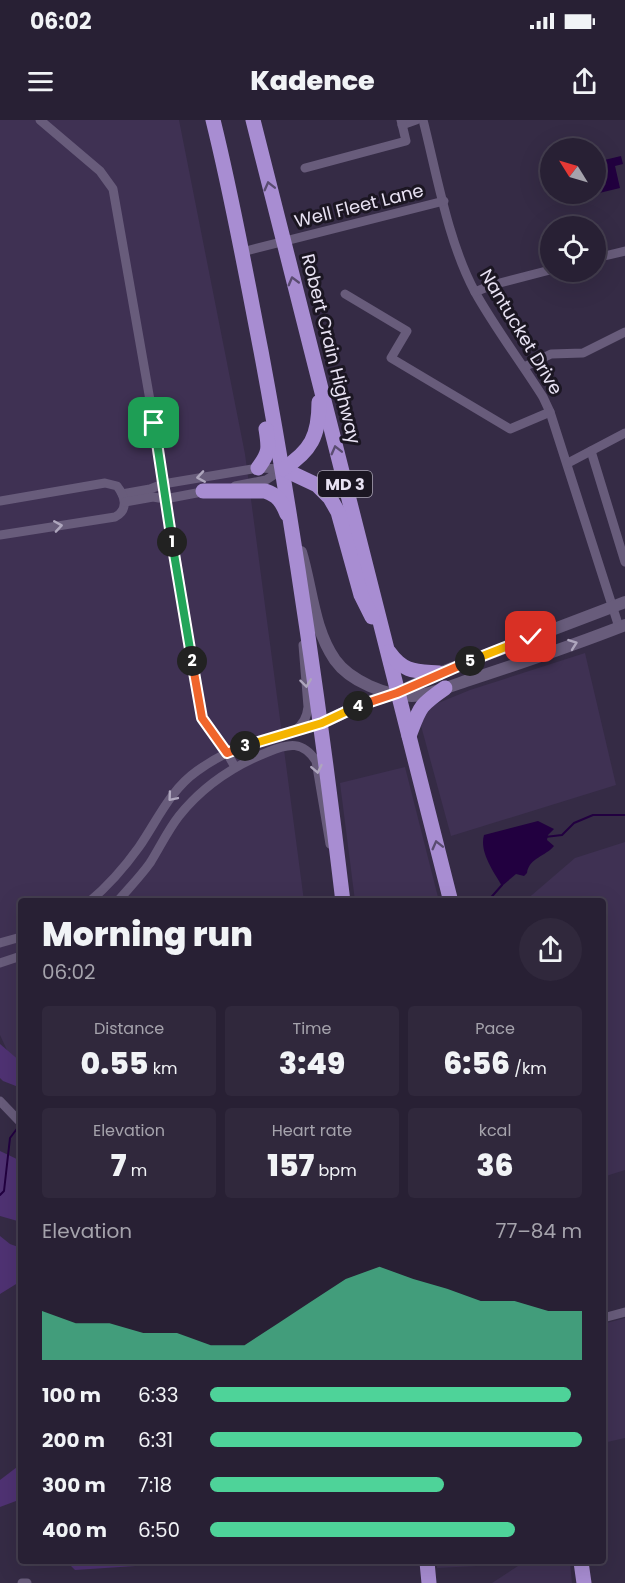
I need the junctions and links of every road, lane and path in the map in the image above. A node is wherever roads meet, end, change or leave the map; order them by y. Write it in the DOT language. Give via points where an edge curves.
graph roads {
  1 [pos="40,120"];
  2 [pos="253,120"];
  3 [pos="416,120"];
  4 [pos="423,120"];
  5 [pos="401,123"];
  6 [pos="214,124"];
  7 [pos="305,168"];
  8 [pos="444,201"];
  9 [pos="283,242"];
  10 [pos="625,251"];
  11 [pos="242,252"];
  12 [pos="606,256"];
  13 [pos="540,273"];
  14 [pos="475,292"];
  15 [pos="345,294"];
  16 [pos="250,295"];
  17 [pos="625,332"];
  18 [pos="524,367"];
  19 [pos="320,384"];
  20 [pos="550,412"];
  21 [pos="625,433"];
  22 [pos="591,451"];
  23 [pos="568,464"];
  24 [pos="258,468"];
  25 [pos="283,469"];
  26 [pos="163,484"];
  27 [pos="203,491"];
  28 [pos="124,498"];
  29 [pos="165,499"];
  30 [pos="0,501"];
  31 [pos="292,525"];
  32 [pos="0,535"];
  33 [pos="298,562"];
  34 [pos="625,562"];
  35 [pos="625,603"];
  36 [pos="612,607"];
  37 [pos="622,626"];
  38 [pos="387,649"];
  39 [pos="442,681"];
  40 [pos="397,693"];
  41 [pos="322,723"];
  42 [pos="294,731"];
  43 [pos="409,736"];
  44 [pos="227,753"];
  45 [pos="234,767"];
  46 [pos="93,898"];
  47 [pos="120,898"];
  48 [pos="342,898"];
  49 [pos="343,898"];
  50 [pos="450,898"];
  51 [pos="18,938"];
  52 [pos="0,943"];
  53 [pos="18,957"];
  54 [pos="0,963"];
  55 [pos="0,1101"];
  56 [pos="18,1120"];
  57 [pos="625,1312"];
  58 [pos="606,1317"];
  59 [pos="427,1564"];
  60 [pos="581,1564"];
  61 [pos="22,1583"];
  62 [pos="27,1583"];
  63 [pos="429,1583"];
  64 [pos="584,1583"];
  1 -- 26 [label="street" via="100,171 113,189"];
  9 -- 2 [label="highway, Robert Crain Highway / MD 3, one-way"];
  3 -- 5 [label="street"];
  4 -- 8 [label="street, Nantucket Drive"];
  5 -- 7 [label="street" via="406,141"];
  6 -- 11 [label="highway"];
  8 -- 9 [label="street, Well Fleet Lane"];
  8 -- 14 [label="street, Nantucket Drive"];
  9 -- 11 [label="street, Well Fleet Lane"];
  19 -- 9 [label="highway, Robert Crain Highway / MD 3, one-way"];
  10 -- 12 [label="street"];
  11 -- 16 [label="highway"];
  13 -- 14 [label="street"];
  14 -- 18 [label="street, Nantucket Drive"];
  15 -- 20 [label="street" via="407,331 391,358 510,429"];
  16 -- 24 [label="highway" via="255,364 269,449"];
  16 -- 25 [label="highway"];
  17 -- 18 [label="street" via="583,353 551,354"];
  18 -- 20 [label="street, Nantucket Drive"];
  19 -- 25 [label="highway" via="319,421 312,442 301,458"];
  38 -- 19 [label="highway, Robert Crain Highway / MD 3, one-way"];
  20 -- 23 [label="street, Nantucket Drive"];
  21 -- 22 [label="street"];
  22 -- 23 [label="street"];
  22 -- 34 [label="street"];
  23 -- 36 [label="street, Nantucket Drive"];
  24 -- 25 [label="street"];
  24 -- 26 [label="street, one-way"];
  25 -- 27 [label="street" via="267,480"];
  25 -- 31 [label="highway"];
  25 -- 38 [label="highway" via="317,485 330,498 338,512 361,595"];
  26 -- 28 [label="street"];
  26 -- 29 [label="street"];
  27 -- 29 [label="street"];
  27 -- 31 [label="highway" via="274,494"];
  28 -- 29 [label="street"];
  28 -- 30 [label="street" via="117,486 105,483"];
  32 -- 28 [label="street, one-way" via="115,516 123,509"];
  29 -- 44 [label="street" via="202,718"];
  31 -- 33 [label="highway"];
  31 -- 40 [label="street" via="321,637 336,662 374,689"];
  33 -- 41 [label="highway"];
  33 -- 42 [label="street, one-way" via="309,707 307,717"];
  35 -- 36 [label="street"];
  36 -- 37 [label="street, Nantucket Drive"];
  36 -- 39 [label="street"];
  39 -- 37 [label="street, one-way" via="536,658"];
  38 -- 39 [label="highway" via="404,668"];
  38 -- 40 [label="highway, Robert Crain Highway / MD 3"];
  39 -- 40 [label="street" via="412,696"];
  39 -- 43 [label="highway" via="419,710"];
  40 -- 41 [label="street"];
  40 -- 43 [label="highway, Robert Crain Highway / MD 3"];
  41 -- 42 [label="street"];
  41 -- 49 [label="highway"];
  42 -- 44 [label="street"];
  50 -- 43 [label="highway, Robert Crain Highway / MD 3, one-way"];
  44 -- 45 [label="street"];
  44 -- 46 [label="street, one-way" via="196,772 171,797 122,870"];
  45 -- 47 [label="street" via="186,808"];
  45 -- 48 [label="street, one-way" via="290,745 310,752 316,761 324,821"];
  51 -- 52 [label="street"];
  53 -- 54 [label="street"];
  55 -- 56 [label="street"];
  57 -- 58 [label="street"];
  59 -- 63 [label="highway"];
  60 -- 64 [label="highway"];
  61 -- 62 [label="street"];
}
